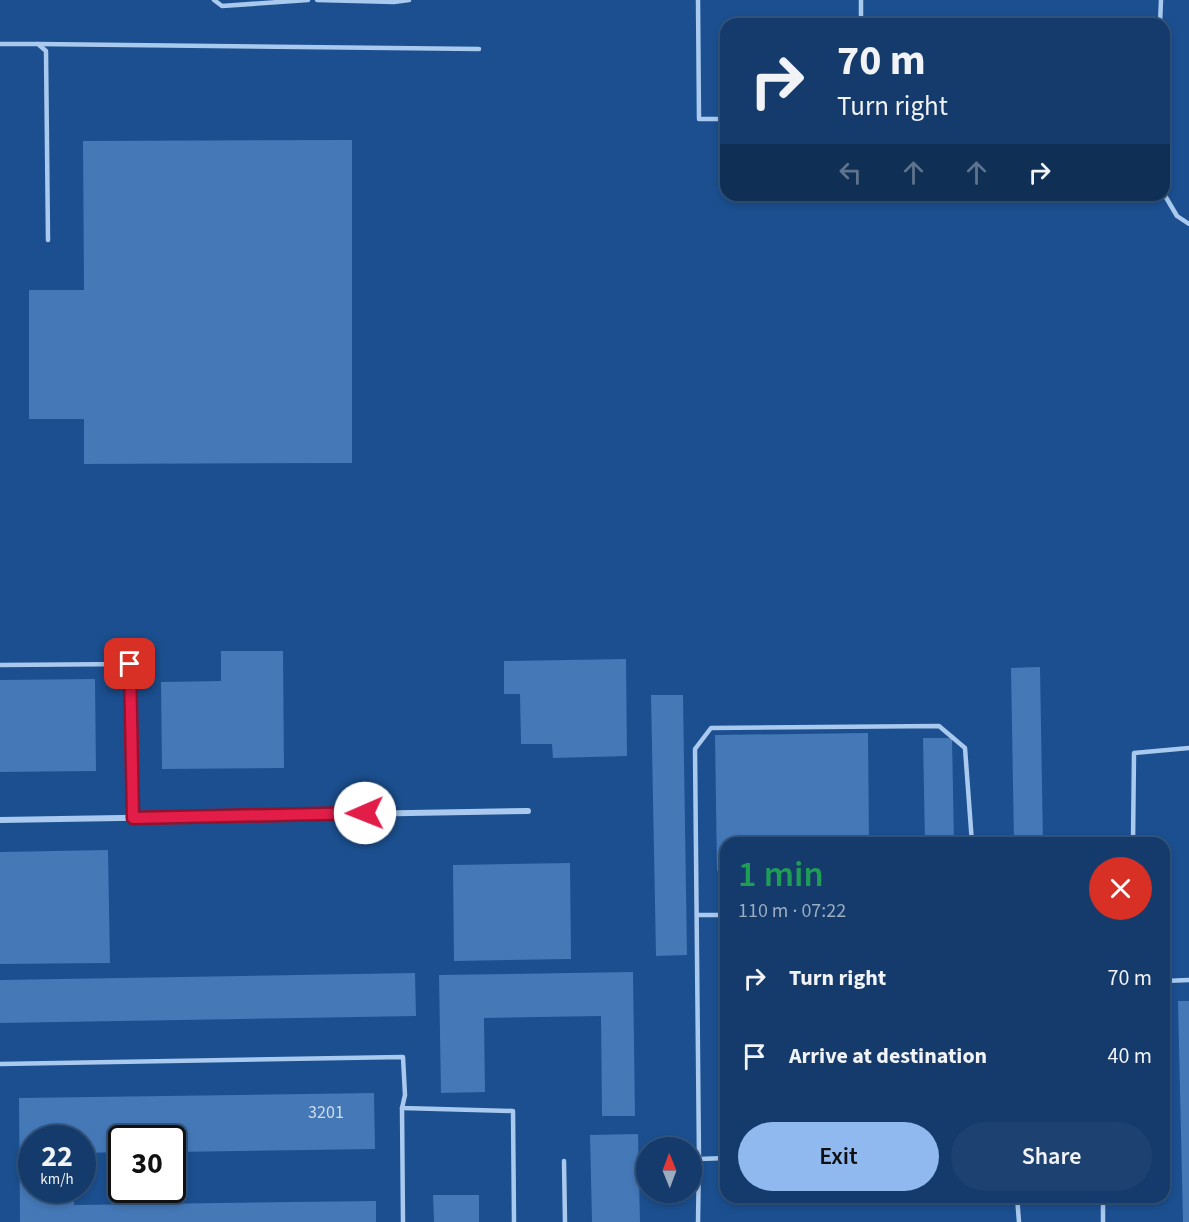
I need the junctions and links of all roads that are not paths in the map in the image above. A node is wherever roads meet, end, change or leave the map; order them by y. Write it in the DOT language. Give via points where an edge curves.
graph roads {
  1 [pos="214,0"];
  2 [pos="308,0"];
  3 [pos="317,0"];
  4 [pos="409,0"];
  5 [pos="698,0"];
  6 [pos="861,0"];
  7 [pos="1161,0"];
  8 [pos="861,18"];
  9 [pos="1160,18"];
  10 [pos="0,44"];
  11 [pos="38,44"];
  12 [pos="479,49"];
  13 [pos="720,119"];
  14 [pos="1168,201"];
  15 [pos="1189,224"];
  16 [pos="48,240"];
  17 [pos="0,665"];
  18 [pos="1189,748"];
  19 [pos="528,811"];
  20 [pos="133,818"];
  21 [pos="0,820"];
  22 [pos="972,837"];
  23 [pos="1133,837"];
  24 [pos="697,915"];
  25 [pos="720,915"];
  26 [pos="1189,980"];
  27 [pos="1170,981"];
  28 [pos="0,1064"];
  29 [pos="402,1108"];
  30 [pos="699,1137"];
  31 [pos="720,1158"];
  32 [pos="702,1159"];
  33 [pos="564,1161"];
  34 [pos="698,1203"];
  35 [pos="1017,1203"];
  36 [pos="1103,1203"];
  37 [pos="403,1222"];
  38 [pos="514,1222"];
  39 [pos="565,1222"];
  40 [pos="698,1222"];
  41 [pos="1019,1222"];
  42 [pos="1103,1222"];
  1 -- 2 [label="lane" via="222,6"];
  3 -- 4 [label="lane"];
  5 -- 13 [label="lane" via="699,119"];
  6 -- 8 [label="lane"];
  7 -- 9 [label="lane"];
  10 -- 11 [label="lane"];
  11 -- 12 [label="lane"];
  11 -- 16 [label="lane" via="46,51"];
  14 -- 15 [label="lane" via="1176,216"];
  17 -- 20 [label="lane" via="130,664"];
  18 -- 23 [label="lane" via="1134,753"];
  19 -- 20 [label="street"];
  20 -- 21 [label="street"];
  22 -- 24 [label="lane" via="966,748 939,726 711,728 695,749"];
  24 -- 25 [label="lane"];
  24 -- 30 [label="lane"];
  26 -- 27 [label="lane"];
  28 -- 29 [label="lane" via="403,1057"];
  29 -- 37 [label="lane"];
  29 -- 38 [label="lane" via="513,1111"];
  31 -- 32 [label="lane"];
  33 -- 39 [label="lane"];
  34 -- 40 [label="lane"];
  35 -- 41 [label="lane"];
  36 -- 42 [label="lane"];
}
